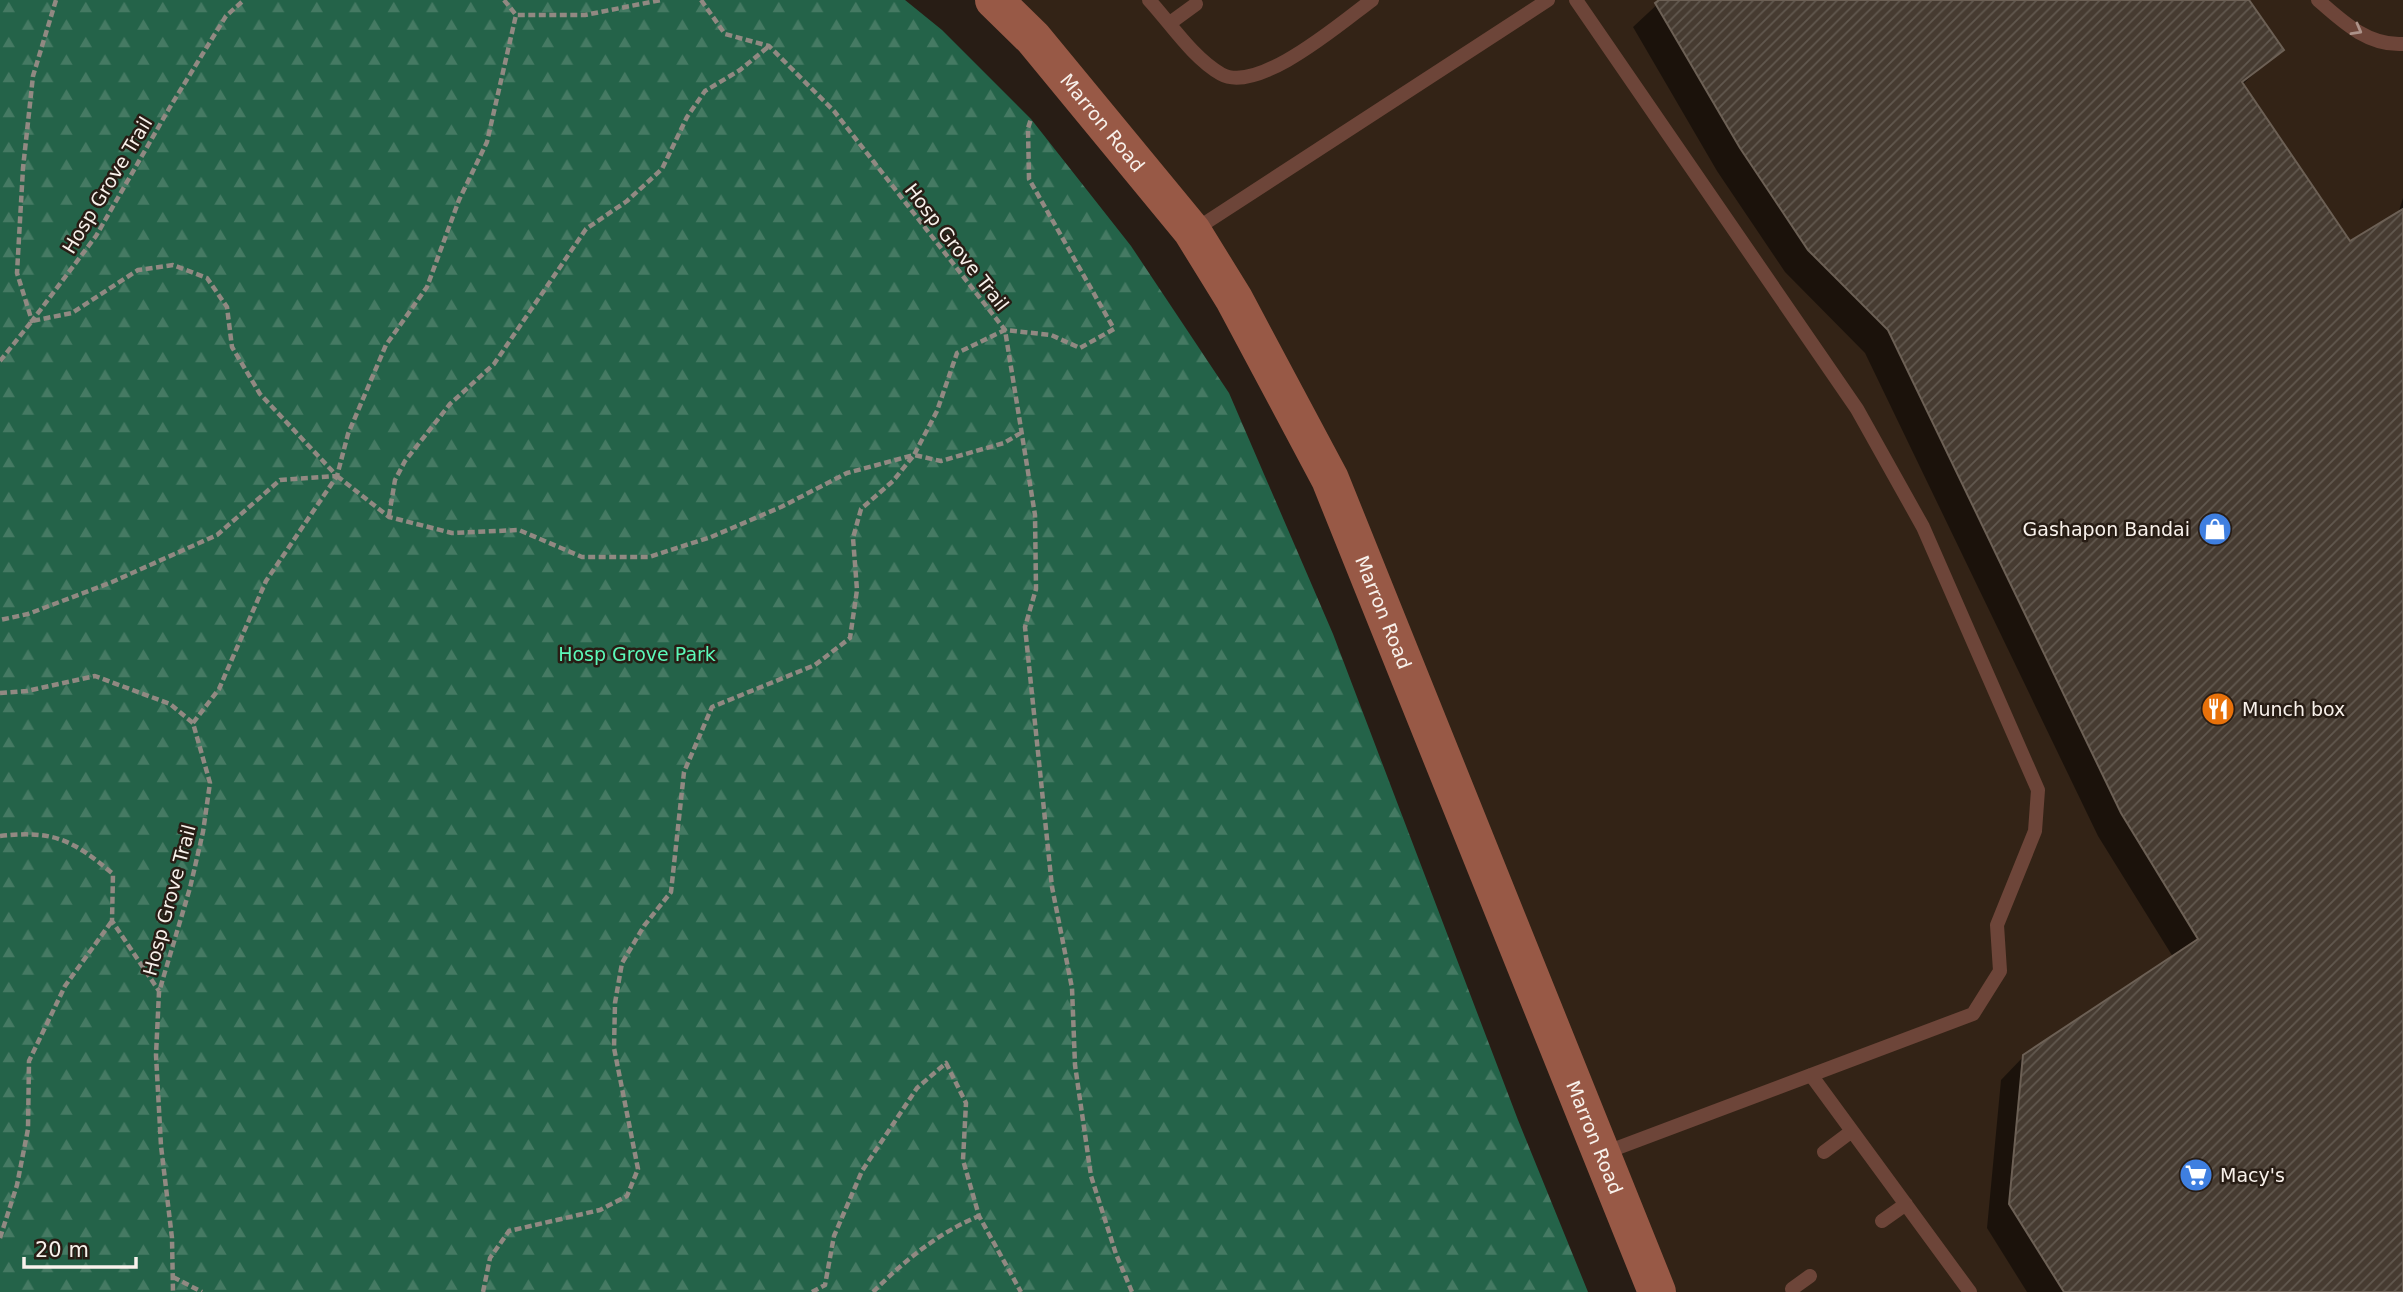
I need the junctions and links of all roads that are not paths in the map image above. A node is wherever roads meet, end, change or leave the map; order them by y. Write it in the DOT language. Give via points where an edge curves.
graph roads {
  1 [pos="994,0"];
  2 [pos="1149,0"];
  3 [pos="1371,0"];
  4 [pos="1548,0"];
  5 [pos="1576,0"];
  6 [pos="2318,0"];
  7 [pos="1196,4"];
  8 [pos="1170,23"];
  9 [pos="2403,44"];
  10 [pos="1192,231"];
  11 [pos="1811,1075"];
  12 [pos="1852,1131"];
  13 [pos="1824,1152"];
  14 [pos="1600,1155"];
  15 [pos="1906,1204"];
  16 [pos="1882,1221"];
  17 [pos="1810,1276"];
  18 [pos="1792,1289"];
  19 [pos="1961,1289"];
  20 [pos="1657,1292"];
  1 -- 10 [label="main road, Marron Road" via="1033,38"];
  2 -- 8 [label="lane"];
  3 -- 8 [label="lane" via="1281,67 1230,78 1219,73"];
  4 -- 10 [label="lane"];
  5 -- 11 [label="lane" via="1857,409 1923,527 2038,790 2035,831 1997,925 2000,971 1973,1014"];
  6 -- 9 [label="lane, one-way" via="2354,31 2389,45"];
  7 -- 8 [label="lane"];
  10 -- 14 [label="main road, Marron Road" via="1234,299 1330,479"];
  11 -- 12 [label="lane"];
  11 -- 14 [label="lane"];
  12 -- 13 [label="lane"];
  12 -- 15 [label="lane"];
  14 -- 20 [label="main road, Marron Road"];
  15 -- 16 [label="lane"];
  15 -- 19 [label="lane"];
  17 -- 18 [label="lane"];
}
